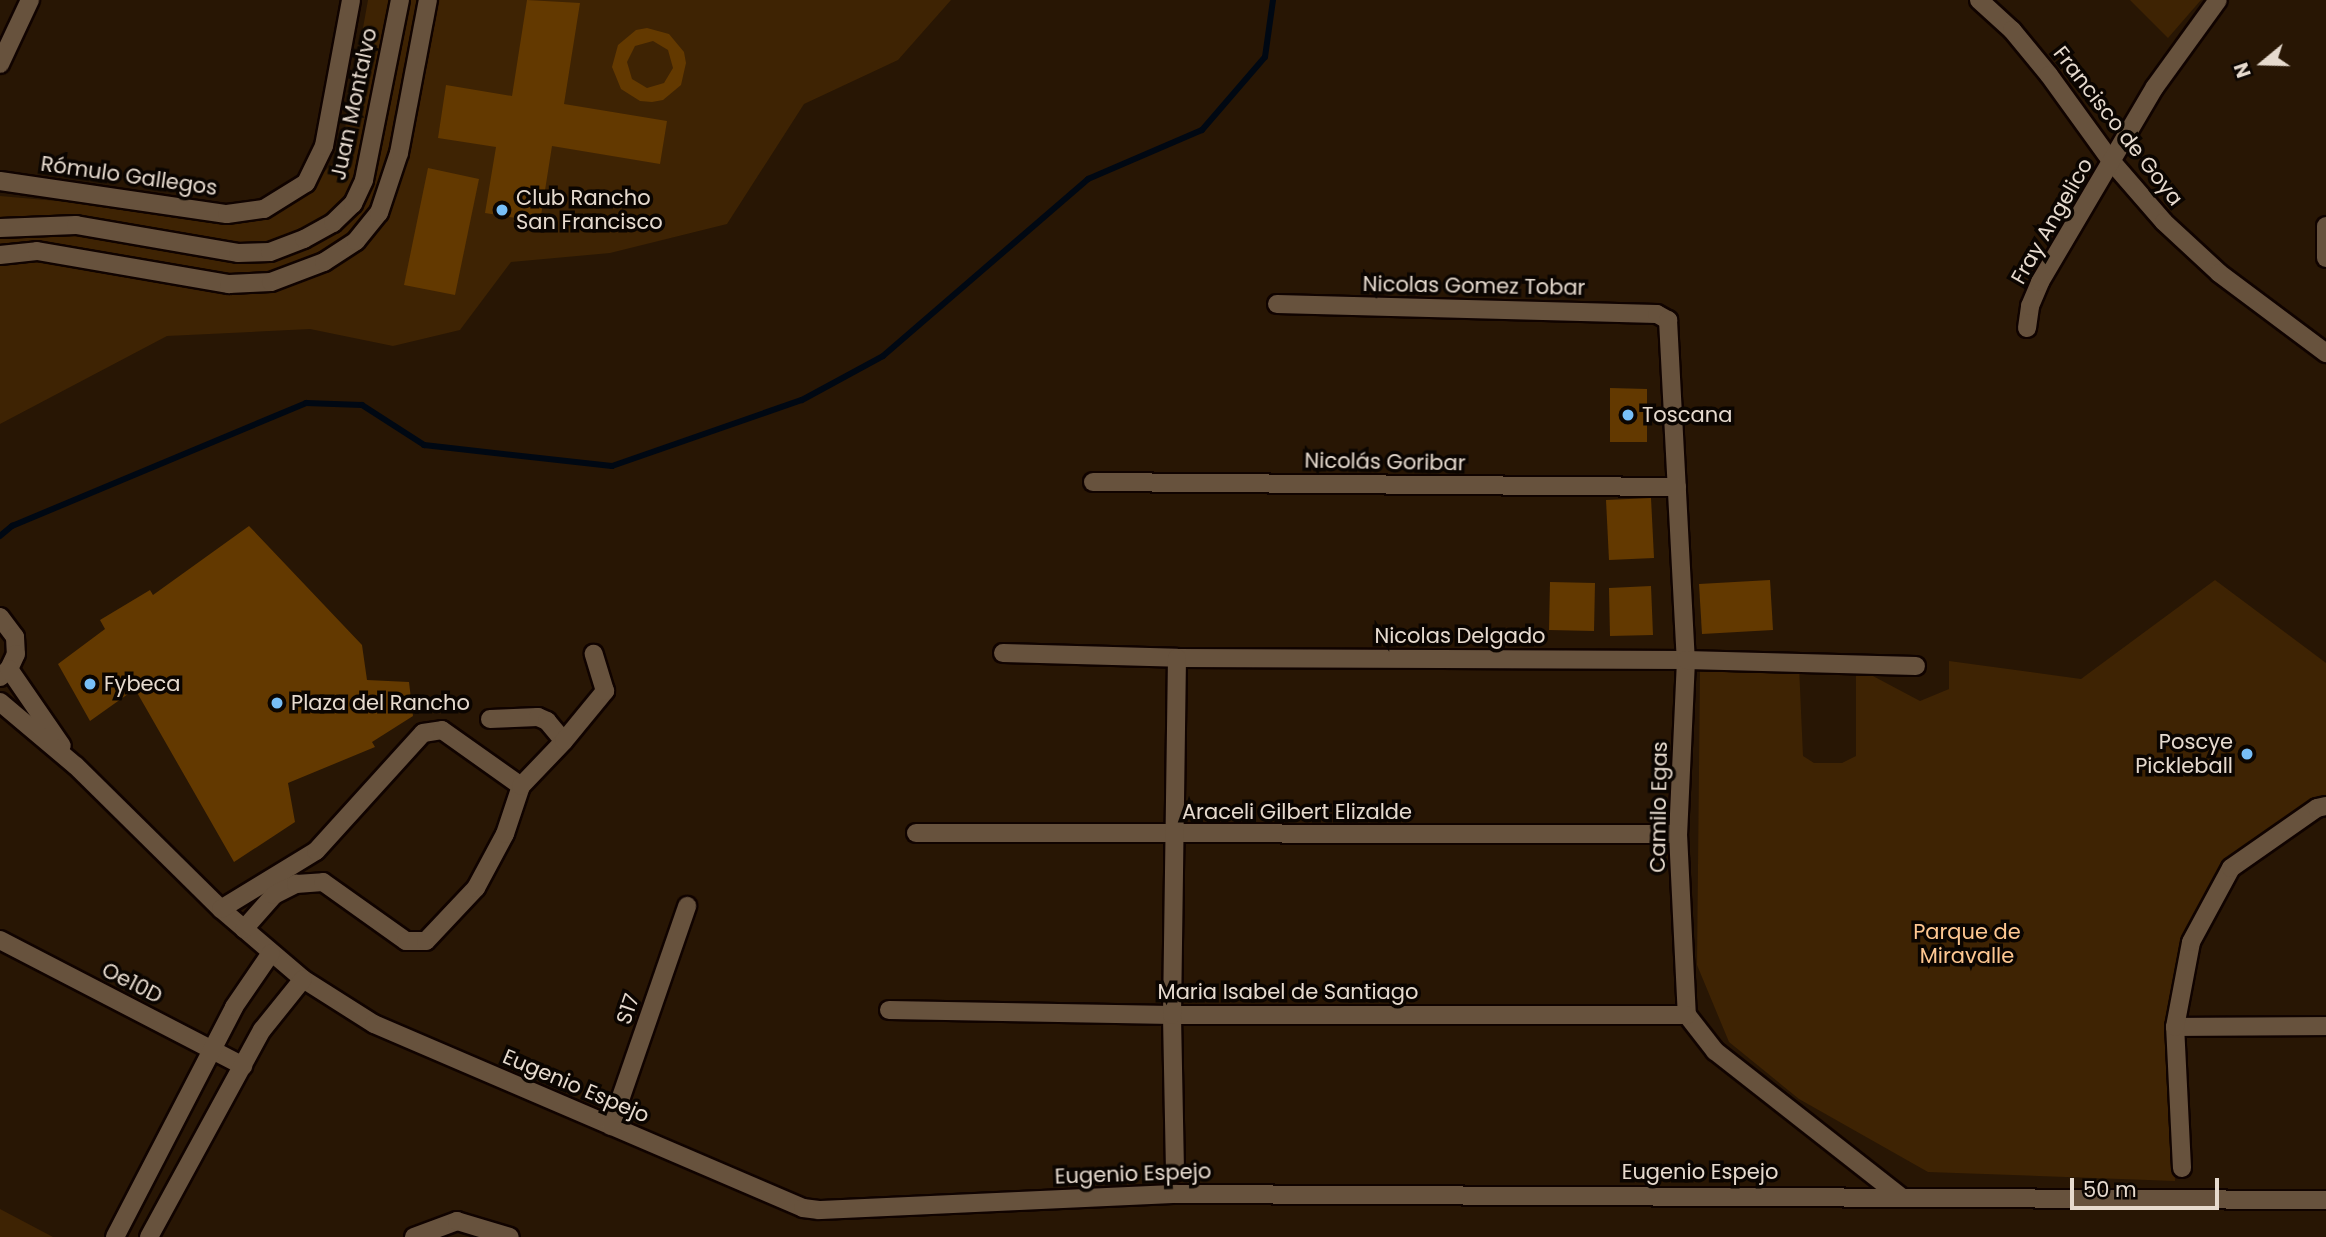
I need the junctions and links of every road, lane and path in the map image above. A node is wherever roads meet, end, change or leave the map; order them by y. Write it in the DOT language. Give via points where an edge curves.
graph roads {
  1 [pos="30,0"];
  2 [pos="351,0"];
  3 [pos="400,0"];
  4 [pos="428,0"];
  5 [pos="1979,0"];
  6 [pos="2218,0"];
  7 [pos="0,64"];
  8 [pos="2112,162"];
  9 [pos="0,181"];
  10 [pos="2326,226"];
  11 [pos="0,228"];
  12 [pos="270,252"];
  13 [pos="0,255"];
  14 [pos="2326,258"];
  15 [pos="271,282"];
  16 [pos="1277,304"];
  17 [pos="1668,320"];
  18 [pos="2027,328"];
  19 [pos="2326,352"];
  20 [pos="1093,482"];
  21 [pos="1677,487"];
  22 [pos="0,617"];
  23 [pos="1003,653"];
  24 [pos="594,654"];
  25 [pos="1177,658"];
  26 [pos="1686,660"];
  27 [pos="1916,666"];
  28 [pos="4,673"];
  29 [pos="0,702"];
  30 [pos="490,719"];
  31 [pos="564,741"];
  32 [pos="76,766"];
  33 [pos="522,786"];
  34 [pos="2326,806"];
  35 [pos="916,833"];
  36 [pos="1175,834"];
  37 [pos="1678,834"];
  38 [pos="316,851"];
  39 [pos="323,882"];
  40 [pos="687,906"];
  41 [pos="221,909"];
  42 [pos="244,929"];
  43 [pos="0,940"];
  44 [pos="271,953"];
  45 [pos="303,979"];
  46 [pos="889,1010"];
  47 [pos="1172,1015"];
  48 [pos="1687,1015"];
  49 [pos="2326,1026"];
  50 [pos="2175,1027"];
  51 [pos="212,1050"];
  52 [pos="243,1066"];
  53 [pos="611,1126"];
  54 [pos="153,1163"];
  55 [pos="2182,1168"];
  56 [pos="1175,1172"];
  57 [pos="181,1178"];
  58 [pos="1900,1196"];
  59 [pos="2326,1200"];
  60 [pos="114,1237"];
  61 [pos="149,1237"];
  62 [pos="414,1237"];
  63 [pos="510,1237"];
  1 -- 7 [label="street"];
  2 -- 9 [label="street, Rómulo Gallegos" via="324,146 306,183 264,209 227,214"];
  3 -- 12 [label="street, Juan Montalvo" via="364,180 353,204 333,223"];
  4 -- 15 [label="street" via="399,153 379,213 356,242 324,262"];
  5 -- 8 [label="street, Francisco de Goya" via="2012,30 2049,75"];
  6 -- 8 [label="street, Fray Angelico" via="2155,87"];
  8 -- 18 [label="street, Fray Angelico" via="2040,282"];
  8 -- 19 [label="street, Francisco de Goya" via="2164,222 2219,273"];
  10 -- 14 [label="street"];
  11 -- 12 [label="street, Juan Montalvo" via="76,225 238,253"];
  12 -- 15 [label="street"];
  13 -- 15 [label="street" via="37,251 229,284"];
  16 -- 17 [label="street, Nicolas Gomez Tobar" via="1657,314"];
  17 -- 21 [label="street, Camilo Egas"];
  20 -- 21 [label="street, Nicolás Goribar"];
  21 -- 26 [label="street, Camilo Egas"];
  22 -- 28 [label="street" via="15,637 16,654"];
  23 -- 25 [label="street, Nicolas Delgado"];
  24 -- 31 [label="street" via="606,691"];
  25 -- 26 [label="street, Nicolas Delgado"];
  25 -- 36 [label="street"];
  26 -- 27 [label="street, Nicolas Delgado"];
  26 -- 37 [label="street, Camilo Egas"];
  28 -- 32 [label="street, Eugenio Espejo"];
  29 -- 32 [label="street, Eugenio Espejo"];
  30 -- 31 [label="street" via="538,717"];
  31 -- 33 [label="street"];
  32 -- 41 [label="street, Eugenio Espejo"];
  33 -- 38 [label="street" via="442,730 423,733"];
  33 -- 39 [label="street" via="505,834 476,887 426,941 406,941"];
  34 -- 50 [label="street" via="2231,868 2191,942"];
  35 -- 36 [label="street, Araceli Gilbert Elizalde"];
  36 -- 37 [label="street, Araceli Gilbert Elizalde"];
  36 -- 47 [label="street"];
  37 -- 48 [label="street, Camilo Egas"];
  38 -- 39 [label="street"];
  38 -- 41 [label="street"];
  39 -- 42 [label="street" via="296,884 274,895"];
  40 -- 53 [label="street, S17"];
  41 -- 42 [label="street, Eugenio Espejo"];
  42 -- 44 [label="street, Eugenio Espejo"];
  43 -- 51 [label="street, Oe10D"];
  44 -- 45 [label="street, Eugenio Espejo"];
  44 -- 51 [label="street" via="234,1007"];
  45 -- 52 [label="street" via="262,1030"];
  45 -- 53 [label="street, Eugenio Espejo" via="374,1024"];
  46 -- 47 [label="street, Maria Isabel de Santiago"];
  47 -- 48 [label="street, Maria Isabel de Santiago"];
  47 -- 56 [label="street"];
  48 -- 58 [label="street" via="1715,1051"];
  49 -- 50 [label="street"];
  50 -- 55 [label="street"];
  51 -- 52 [label="street, Oe10D"];
  51 -- 54 [label="street"];
  52 -- 57 [label="street"];
  53 -- 58 [label="street, Eugenio Espejo" via="803,1208 819,1210 1175,1194"];
  54 -- 57 [label="street"];
  54 -- 60 [label="street"];
  57 -- 61 [label="street"];
  58 -- 59 [label="street, Eugenio Espejo"];
  62 -- 63 [label="street" via="457,1221"];
}
